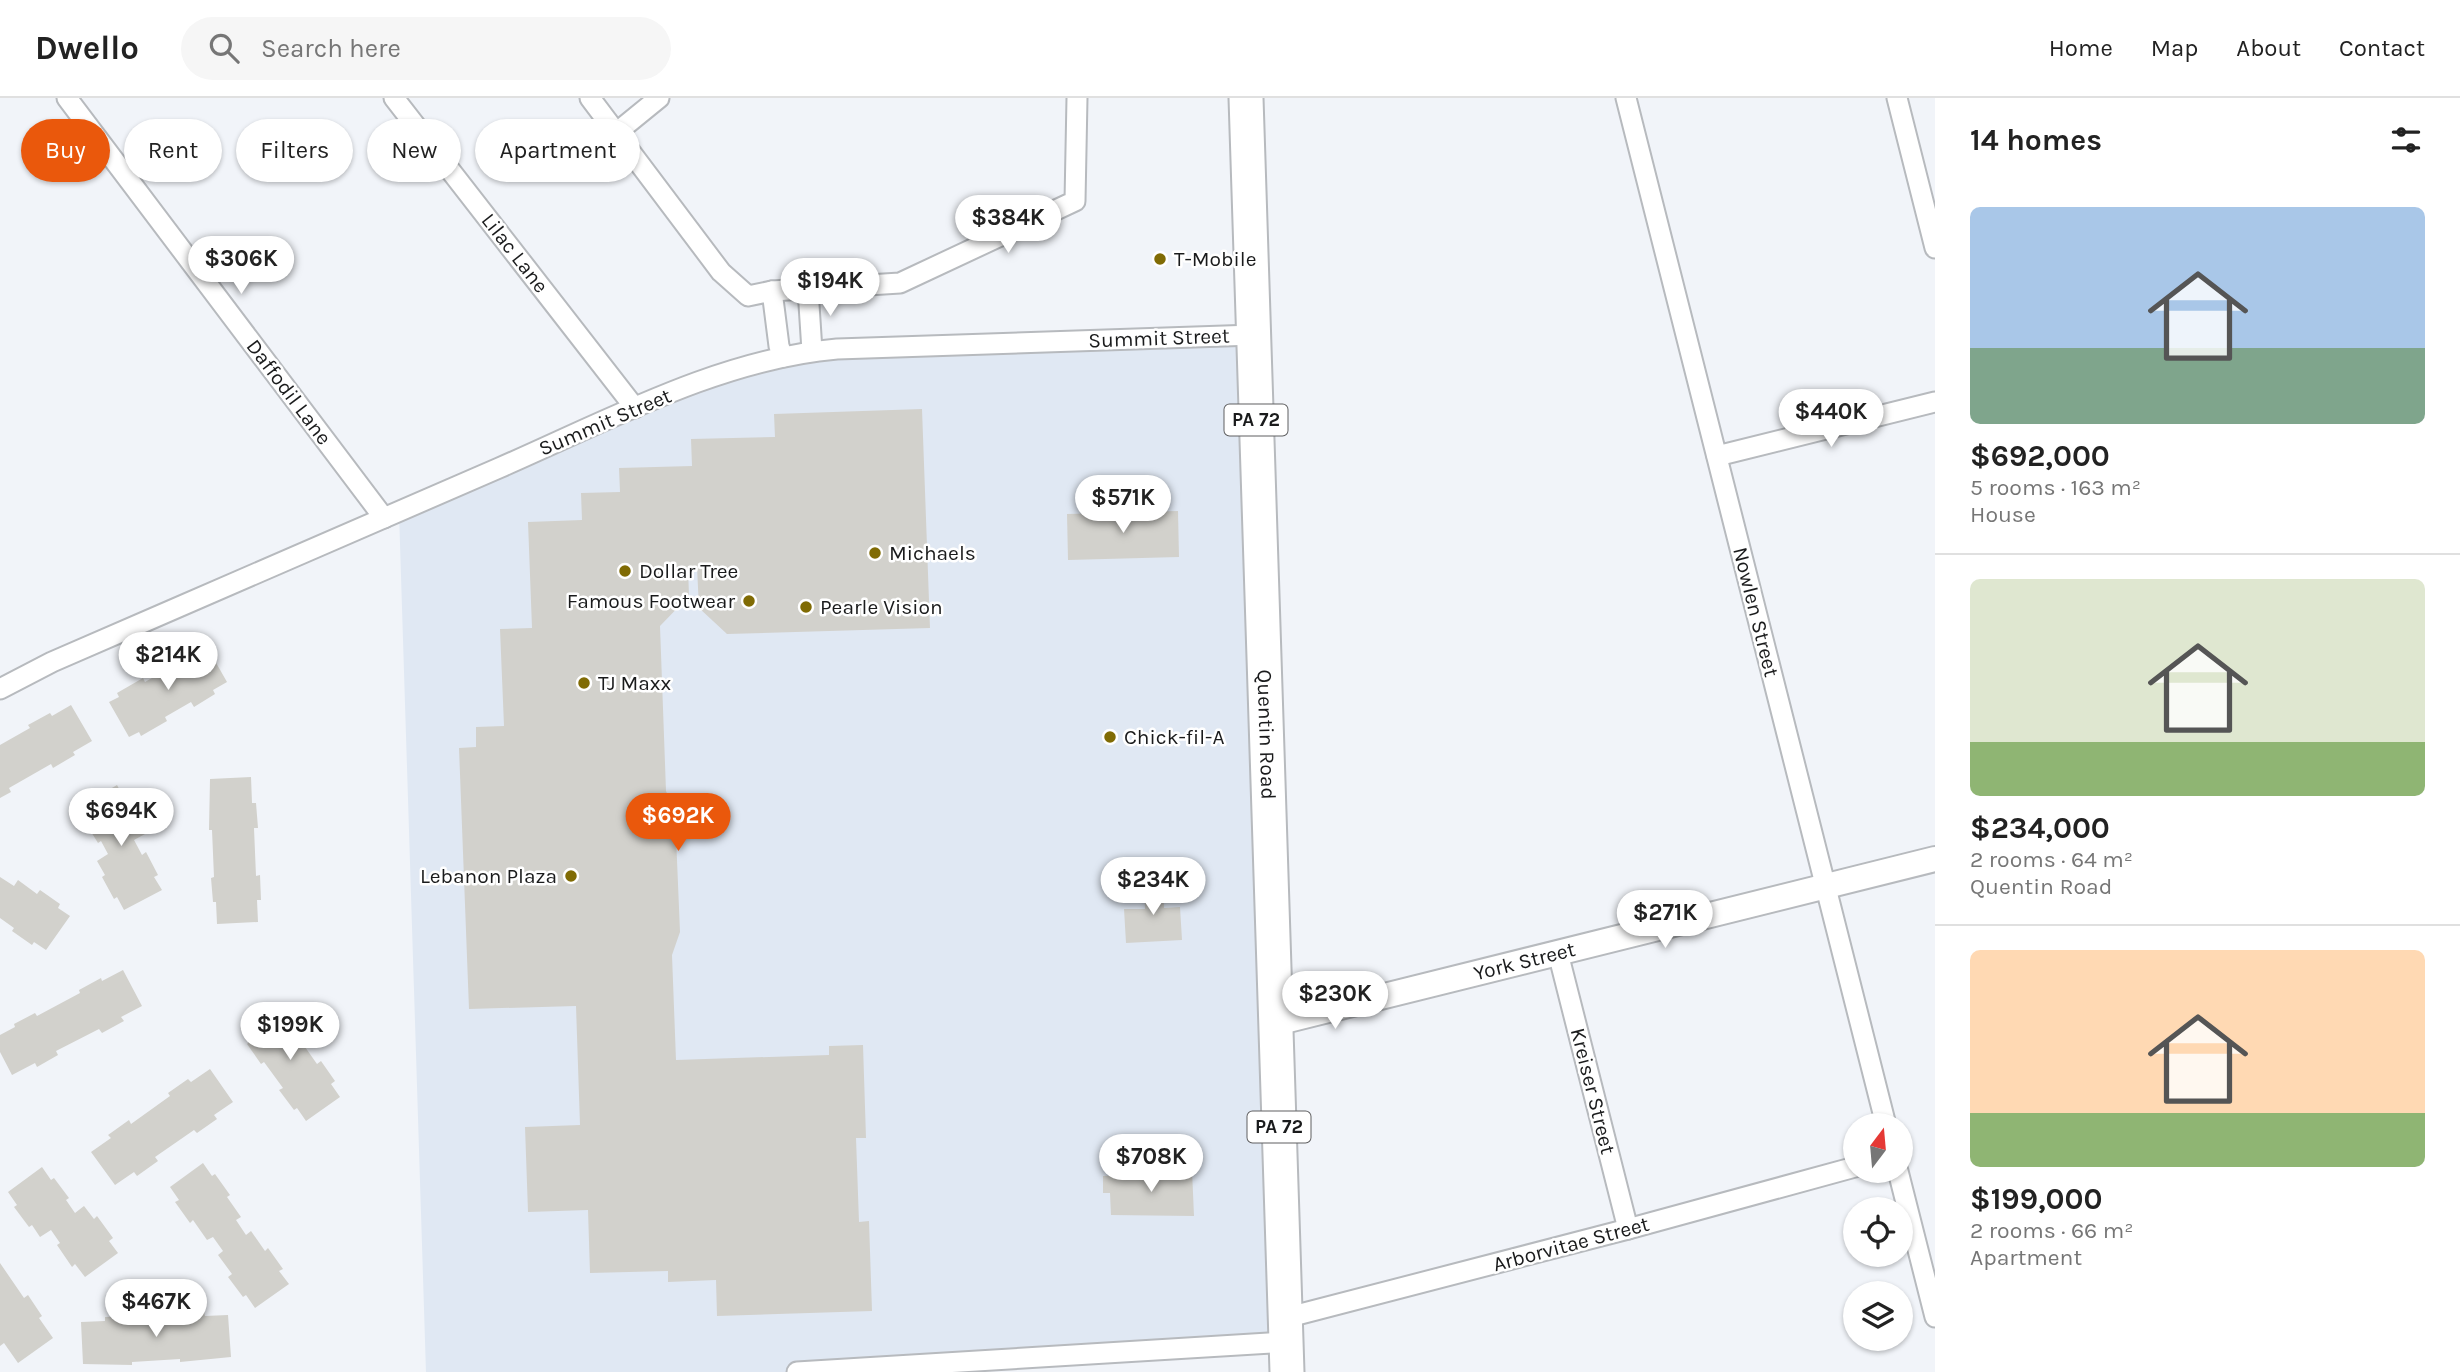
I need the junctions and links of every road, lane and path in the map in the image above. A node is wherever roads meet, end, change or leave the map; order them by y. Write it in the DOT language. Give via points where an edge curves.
graph roads {
  1 [pos="67,98"];
  2 [pos="394,98"];
  3 [pos="590,98"];
  4 [pos="659,98"];
  5 [pos="1077,98"];
  6 [pos="1246,98"];
  7 [pos="1626,98"];
  8 [pos="1897,98"];
  9 [pos="606,119"];
  10 [pos="633,119"];
  11 [pos="640,165"];
  12 [pos="1935,248"];
  13 [pos="808,289"];
  14 [pos="772,291"];
  15 [pos="1254,335"];
  16 [pos="813,351"];
  17 [pos="783,357"];
  18 [pos="1935,402"];
  19 [pos="635,408"];
  20 [pos="1717,456"];
  21 [pos="384,518"];
  22 [pos="0,689"];
  23 [pos="1935,859"];
  24 [pos="1826,886"];
  25 [pos="1558,953"];
  26 [pos="1276,1023"];
  27 [pos="1883,1113"];
  28 [pos="1843,1170"];
  29 [pos="1901,1183"];
  30 [pos="1628,1229"];
  31 [pos="1935,1317"];
  32 [pos="1286,1344"];
  33 [pos="797,1372"];
  1 -- 21 [label="street, Daffodil Lane"];
  2 -- 19 [label="street, Lilac Lane"];
  3 -- 9 [label="street"];
  4 -- 10 [label="street"];
  5 -- 13 [label="street" via="1076,201 900,283"];
  6 -- 15 [label="highway, Quentin Road / PA 72"];
  7 -- 20 [label="street, Nowlen Street"];
  8 -- 12 [label="street"];
  11 -- 14 [label="street" via="721,272 748,296"];
  13 -- 14 [label="street"];
  13 -- 16 [label="street"];
  14 -- 17 [label="street"];
  15 -- 16 [label="street, Summit Street"];
  15 -- 26 [label="highway, Quentin Road / PA 72"];
  16 -- 17 [label="street, Summit Street"];
  17 -- 19 [label="street, Summit Street" via="717,374"];
  18 -- 20 [label="street"];
  19 -- 21 [label="street, Summit Street"];
  20 -- 24 [label="street, Nowlen Street"];
  21 -- 22 [label="street, Summit Street" via="52,662"];
  23 -- 24 [label="street, York Street"];
  24 -- 25 [label="street, York Street"];
  24 -- 27 [label="street, Nowlen Street"];
  25 -- 26 [label="street, York Street"];
  25 -- 30 [label="street, Kreiser Street"];
  26 -- 32 [label="highway, Quentin Road / PA 72"];
  28 -- 30 [label="street, Arborvitae Street"];
  29 -- 31 [label="street"];
  30 -- 32 [label="street, Arborvitae Street"];
  32 -- 33 [label="street, Arborvitae Street"];
}
